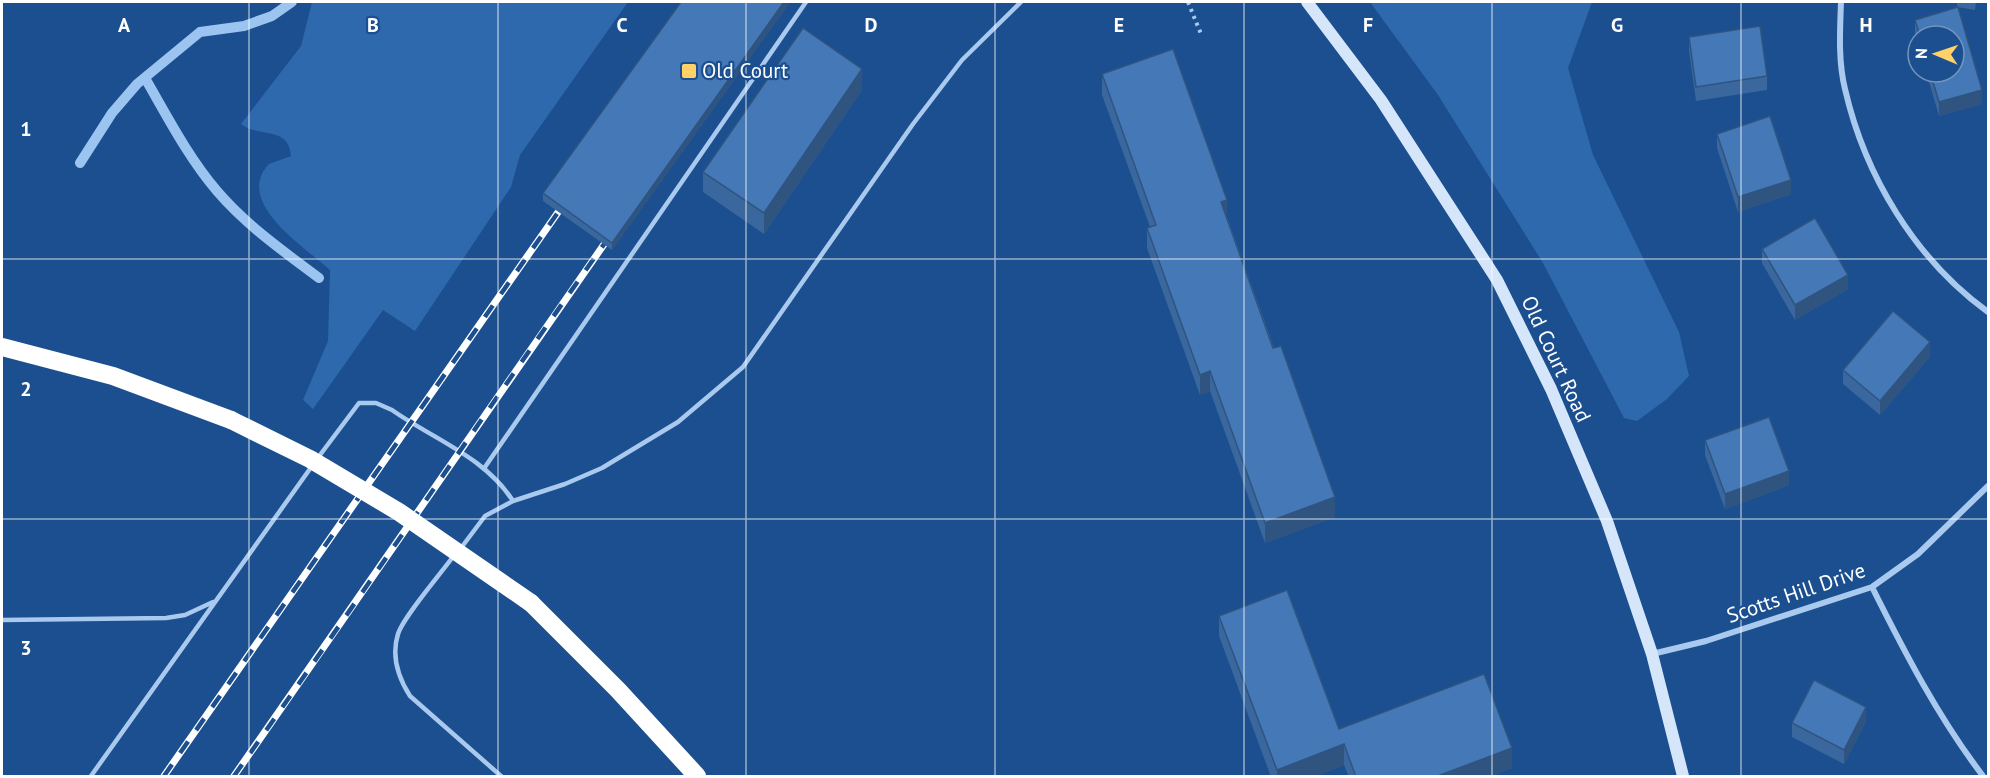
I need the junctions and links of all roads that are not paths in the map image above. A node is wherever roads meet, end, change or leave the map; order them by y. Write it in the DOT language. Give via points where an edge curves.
graph roads {
  1 [pos="806,2"];
  2 [pos="1021,2"];
  3 [pos="1307,2"];
  4 [pos="1841,2"];
  5 [pos="1989,312"];
  6 [pos="2,347"];
  7 [pos="485,467"];
  8 [pos="1989,486"];
  9 [pos="513,501"];
  10 [pos="1872,587"];
  11 [pos="215,600"];
  12 [pos="2,620"];
  13 [pos="1652,654"];
  14 [pos="91,777"];
  15 [pos="501,777"];
  16 [pos="697,777"];
  17 [pos="1683,777"];
  18 [pos="1983,777"];
  1 -- 7 [label="lane"];
  2 -- 9 [label="lane" via="962,60 920,115 743,367 678,422 602,468"];
  3 -- 13 [label="main road, Old Court Road" via="1381,100 1497,280 1551,389 1607,521"];
  4 -- 5 [label="street" via="1844,87 1860,141 1881,186 1934,264"];
  6 -- 16 [label="highway, bridge" via="113,376 231,420 310,459 399,512 531,603"];
  7 -- 9 [label="lane"];
  7 -- 11 [label="lane" via="392,410 376,403 358,403"];
  8 -- 10 [label="street, Scotts Hill Drive" via="1918,554"];
  9 -- 15 [label="lane" via="485,516 426,593 398,633 396,662 410,696"];
  10 -- 13 [label="street, Scotts Hill Drive" via="1706,641"];
  10 -- 18 [label="street" via="1914,671 1953,737"];
  11 -- 12 [label="lane" via="185,615 166,618"];
  11 -- 14 [label="lane"];
  13 -- 17 [label="main road, Old Court Road"];
}
